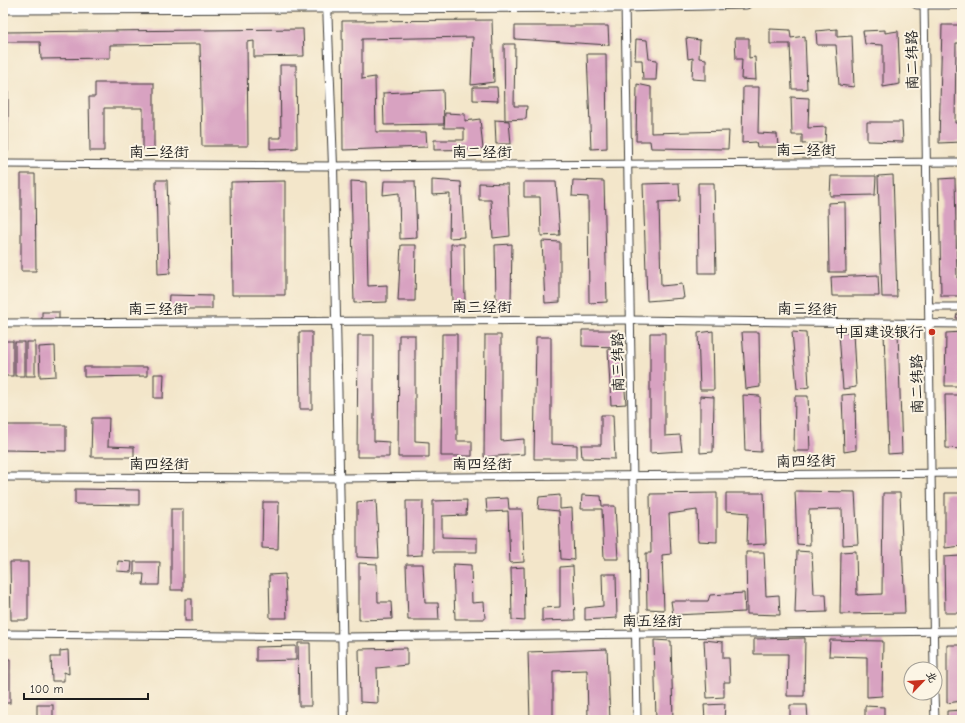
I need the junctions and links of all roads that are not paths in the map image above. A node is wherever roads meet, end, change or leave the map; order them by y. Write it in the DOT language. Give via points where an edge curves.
graph roads {
  1 [pos="746,3"];
  2 [pos="917,3"];
  3 [pos="924,3"];
  4 [pos="962,3"];
  5 [pos="625,4"];
  6 [pos="327,5"];
  7 [pos="3,8"];
  8 [pos="927,162"];
  9 [pos="962,162"];
  10 [pos="3,164"];
  11 [pos="628,164"];
  12 [pos="333,166"];
  13 [pos="929,307"];
  14 [pos="962,307"];
  15 [pos="630,320"];
  16 [pos="336,321"];
  17 [pos="3,323"];
  18 [pos="930,324"];
  19 [pos="962,324"];
  20 [pos="931,473"];
  21 [pos="962,473"];
  22 [pos="633,476"];
  23 [pos="3,477"];
  24 [pos="339,478"];
  25 [pos="962,631"];
  26 [pos="933,632"];
  27 [pos="3,634"];
  28 [pos="636,634"];
  29 [pos="342,637"];
  30 [pos="934,661"];
  31 [pos="934,701"];
  32 [pos="344,720"];
  33 [pos="637,720"];
  34 [pos="934,720"];
  1 -- 5 [label="highway"];
  2 -- 3 [label="highway"];
  3 -- 4 [label="highway"];
  3 -- 8 [label="street, 南二纬路"];
  5 -- 6 [label="highway"];
  5 -- 11 [label="street, 南三纬路"];
  6 -- 7 [label="highway"];
  6 -- 12 [label="street"];
  8 -- 9 [label="street, 南二经街"];
  8 -- 11 [label="street, 南二经街"];
  8 -- 13 [label="street, 南二纬路"];
  10 -- 12 [label="street, 南二经街"];
  11 -- 12 [label="street, 南二经街"];
  11 -- 15 [label="street, 南三纬路"];
  12 -- 16 [label="street"];
  13 -- 14 [label="street"];
  13 -- 18 [label="street, 南二纬路"];
  15 -- 16 [label="street, 南三经街"];
  15 -- 18 [label="street, 南三经街"];
  15 -- 22 [label="street, 南三纬路"];
  16 -- 17 [label="street, 南三经街"];
  16 -- 24 [label="street"];
  18 -- 19 [label="street, 南三经街"];
  18 -- 20 [label="street, 南二纬路"];
  20 -- 21 [label="street, 南四经街"];
  20 -- 22 [label="street, 南四经街"];
  20 -- 26 [label="street, 南二纬路"];
  22 -- 24 [label="street, 南四经街"];
  22 -- 28 [label="street, 南三纬路"];
  23 -- 24 [label="street, 南四经街"];
  24 -- 29 [label="street"];
  25 -- 26 [label="street, 南五经街"];
  26 -- 28 [label="street, 南五经街"];
  26 -- 30 [label="street, 南二纬路"];
  27 -- 29 [label="street, 南五经街"];
  28 -- 29 [label="street, 南五经街"];
  28 -- 33 [label="street, 南三纬路"];
  29 -- 32 [label="street"];
  31 -- 34 [label="street"];
}
